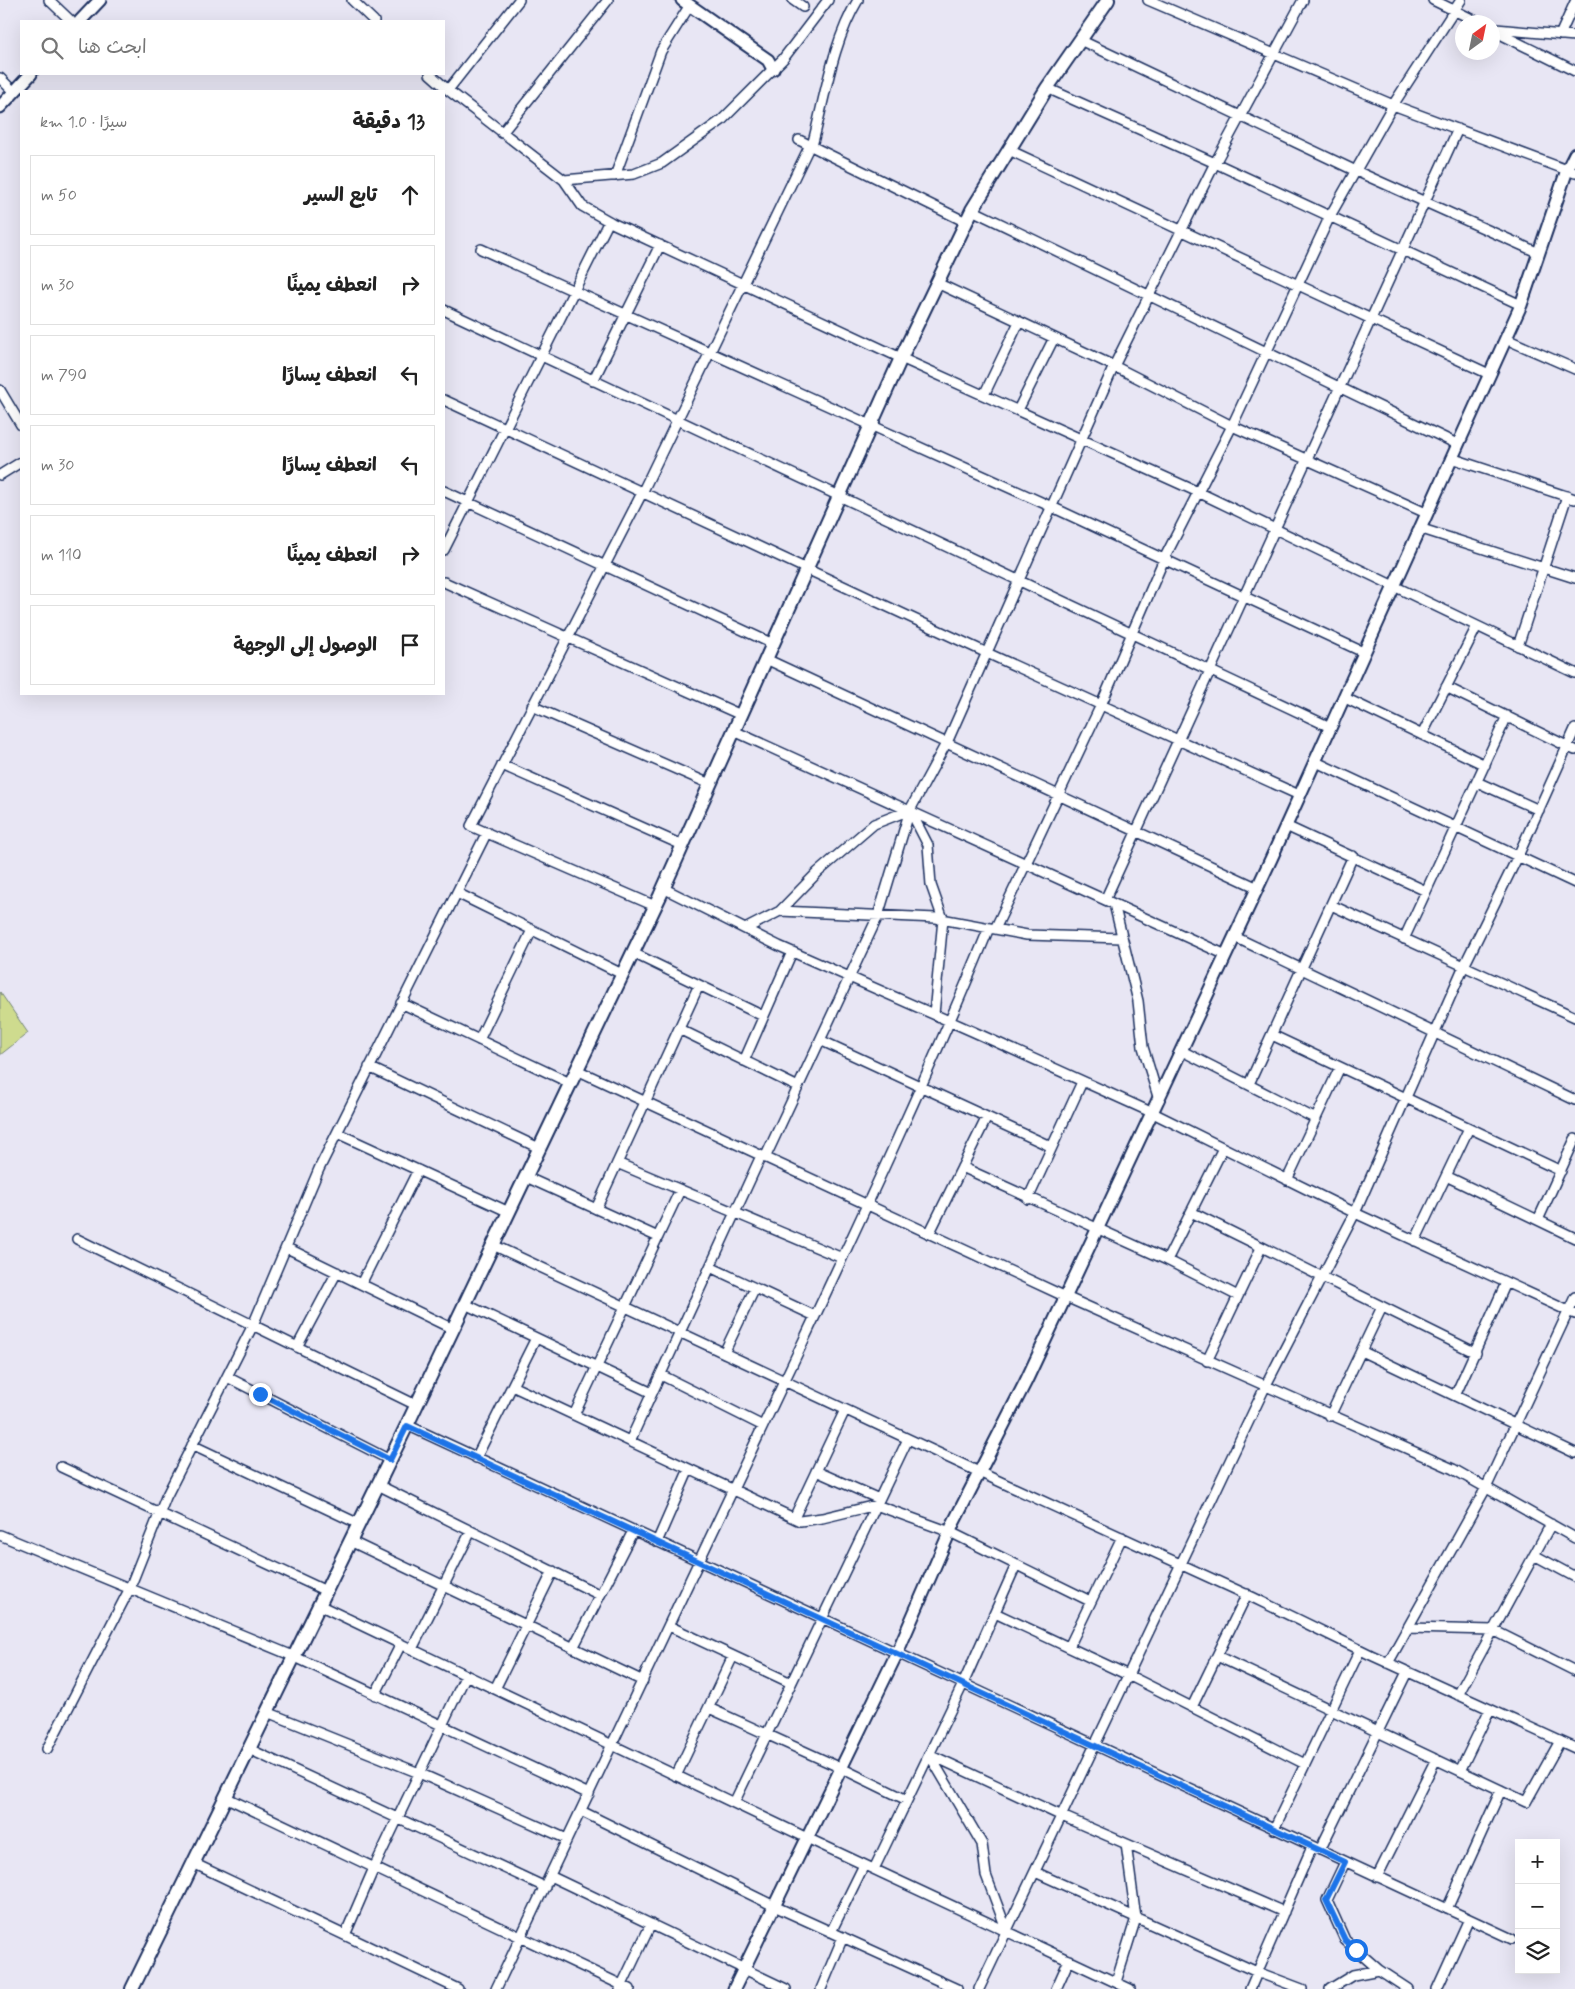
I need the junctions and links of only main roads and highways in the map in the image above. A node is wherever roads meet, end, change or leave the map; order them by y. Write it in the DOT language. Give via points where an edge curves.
graph roads {
  1 [pos="1108,0"];
  2 [pos="132,1989"];
  1 -- 2 [label="main road" via="1047,88 969,216 901,358 633,953"];
}
